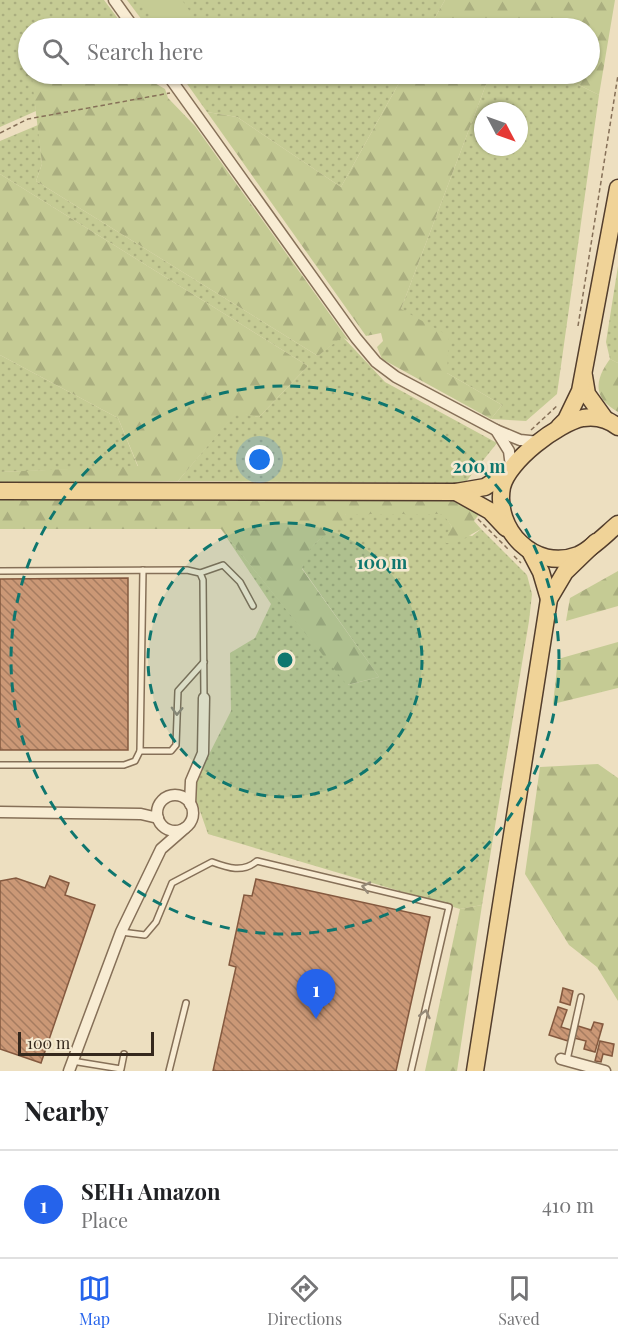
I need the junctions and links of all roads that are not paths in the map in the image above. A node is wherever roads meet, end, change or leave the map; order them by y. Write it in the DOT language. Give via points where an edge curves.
graph roads {
  1 [pos="114,0"];
  2 [pos="127,18"];
  3 [pos="174,84"];
  4 [pos="618,188"];
  5 [pos="583,369"];
  6 [pos="614,423"];
  7 [pos="496,430"];
  8 [pos="544,439"];
  9 [pos="509,470"];
  10 [pos="0,492"];
  11 [pos="456,492"];
  12 [pos="618,524"];
  13 [pos="511,535"];
  14 [pos="596,542"];
  15 [pos="530,551"];
  16 [pos="143,570"];
  17 [pos="0,571"];
  18 [pos="200,573"];
  19 [pos="549,600"];
  20 [pos="252,606"];
  21 [pos="204,662"];
  22 [pos="204,698"];
  23 [pos="140,751"];
  24 [pos="0,765"];
  25 [pos="192,781"];
  26 [pos="169,796"];
  27 [pos="159,804"];
  28 [pos="190,804"];
  29 [pos="0,812"];
  30 [pos="141,814"];
  31 [pos="159,821"];
  32 [pos="185,828"];
  33 [pos="161,849"];
  34 [pos="121,932"];
  35 [pos="581,997"];
  36 [pos="186,1004"];
  37 [pos="124,1054"];
  38 [pos="564,1060"];
  39 [pos="71,1066"];
  40 [pos="108,1069"];
  41 [pos="121,1069"];
  42 [pos="129,1071"];
  43 [pos="169,1071"];
  44 [pos="411,1071"];
  45 [pos="475,1071"];
  46 [pos="605,1071"];
  1 -- 2 [label="street"];
  3 -- 7 [label="street" via="376,362 396,377"];
  4 -- 5 [label="main road"];
  5 -- 6 [label="main road" via="587,394"];
  5 -- 8 [label="main road" via="580,391 567,420"];
  6 -- 8 [label="main road" via="583,418"];
  7 -- 8 [label="street" via="520,440"];
  7 -- 9 [label="street" via="509,451"];
  8 -- 9 [label="main road"];
  9 -- 11 [label="main road" via="485,487"];
  9 -- 13 [label="main road" via="501,507"];
  10 -- 11 [label="main road"];
  11 -- 13 [label="main road" via="490,511"];
  12 -- 14 [label="main road"];
  13 -- 15 [label="main road"];
  14 -- 15 [label="main road" via="578,555 559,558"];
  14 -- 19 [label="main road" via="565,572"];
  15 -- 19 [label="main road"];
  16 -- 17 [label="lane"];
  16 -- 18 [label="lane"];
  16 -- 23 [label="lane"];
  18 -- 20 [label="lane" via="223,565 240,582"];
  18 -- 21 [label="lane"];
  19 -- 45 [label="main road"];
  21 -- 22 [label="lane"];
  21 -- 23 [label="lane, one-way" via="178,691 176,745 171,751"];
  22 -- 25 [label="street" via="203,753"];
  23 -- 24 [label="lane" via="135,761 124,765"];
  25 -- 26 [label="street"];
  25 -- 28 [label="street"];
  26 -- 27 [label="street"];
  26 -- 28 [label="street" via="181,796"];
  27 -- 30 [label="street"];
  27 -- 31 [label="street"];
  28 -- 32 [label="street" via="192,819"];
  29 -- 30 [label="street"];
  30 -- 31 [label="street"];
  31 -- 32 [label="street" via="169,830"];
  31 -- 33 [label="street"];
  32 -- 33 [label="street"];
  33 -- 34 [label="street"];
  34 -- 39 [label="street"];
  44 -- 34 [label="lane, one-way" via="449,907 257,861 251,867 233,870 212,862 170,886 151,930 139,936"];
  35 -- 38 [label="lane"];
  36 -- 43 [label="lane"];
  37 -- 41 [label="lane"];
  38 -- 46 [label="street"];
  39 -- 40 [label="lane"];
  40 -- 41 [label="lane"];
  41 -- 42 [label="lane"];
}
